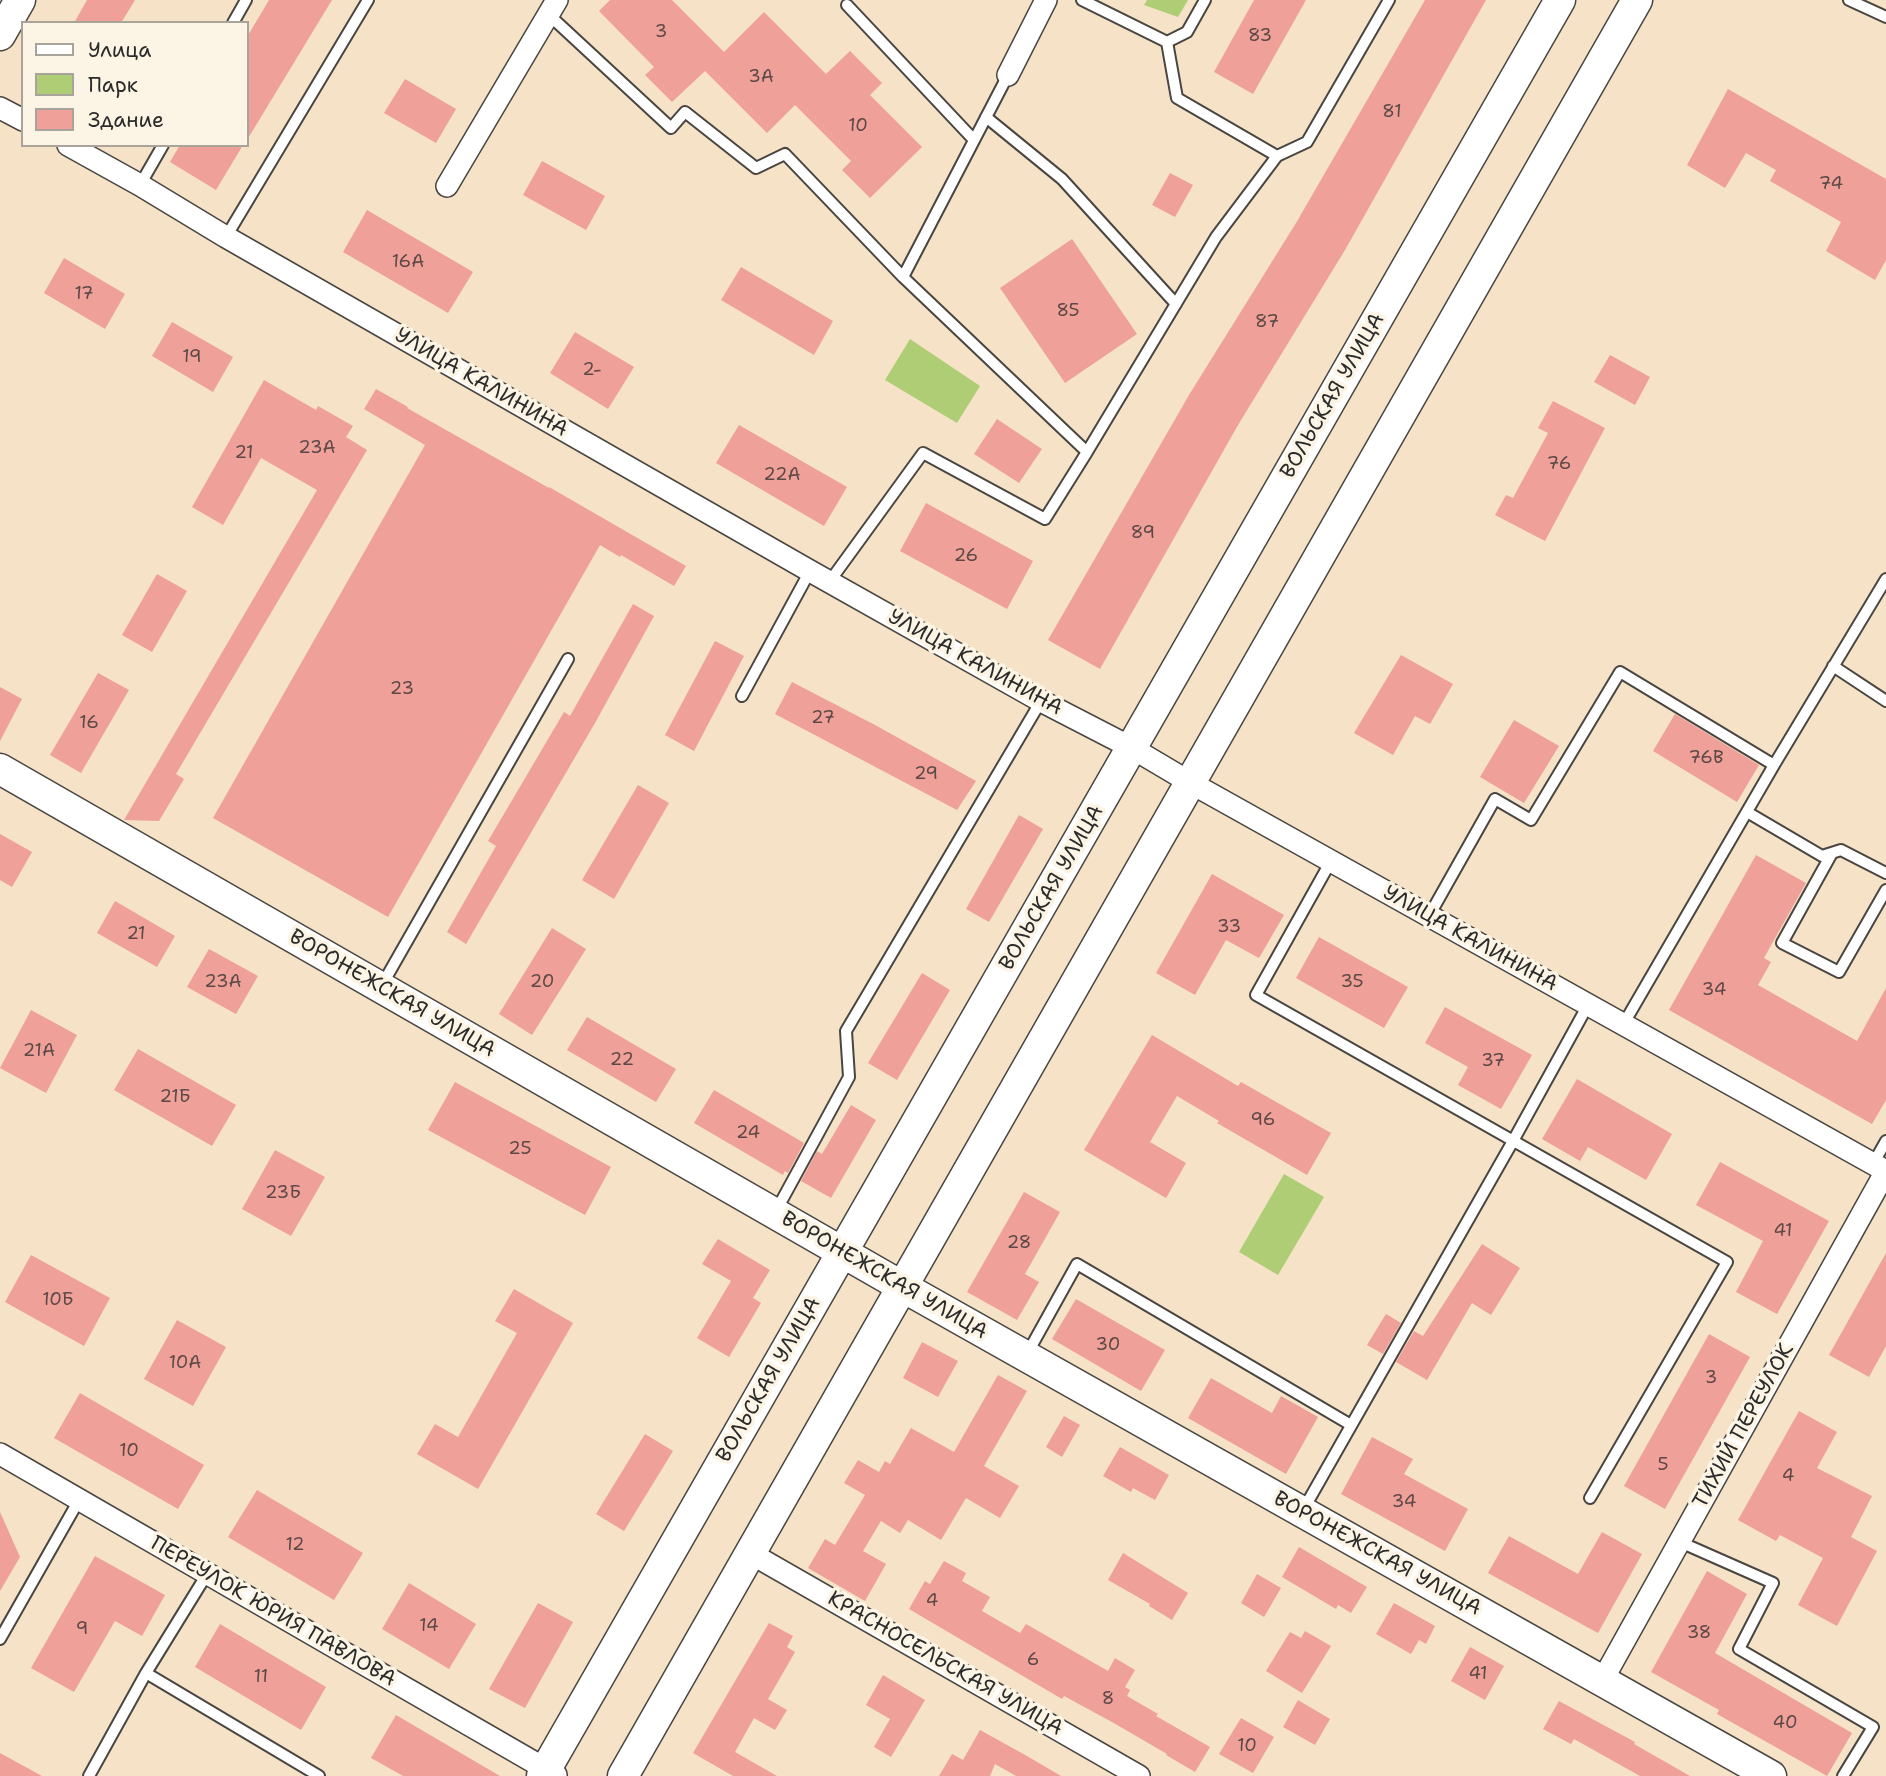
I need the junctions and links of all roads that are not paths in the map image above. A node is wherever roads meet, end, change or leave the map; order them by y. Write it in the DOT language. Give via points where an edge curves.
graph roads {
  1 [pos="20,0"];
  2 [pos="246,0"];
  3 [pos="368,0"];
  4 [pos="1046,0"];
  5 [pos="1082,0"];
  6 [pos="1205,0"];
  7 [pos="1389,0"];
  8 [pos="1560,0"];
  9 [pos="1637,0"];
  10 [pos="1849,0"];
  11 [pos="847,5"];
  12 [pos="552,7"];
  13 [pos="1886,17"];
  14 [pos="234,21"];
  15 [pos="0,34"];
  16 [pos="1167,42"];
  17 [pos="1008,75"];
  18 [pos="0,108"];
  19 [pos="986,117"];
  20 [pos="21,119"];
  21 [pos="974,140"];
  22 [pos="72,147"];
  23 [pos="162,147"];
  24 [pos="1278,156"];
  25 [pos="141,185"];
  26 [pos="447,186"];
  27 [pos="226,237"];
  28 [pos="903,277"];
  29 [pos="1176,304"];
  30 [pos="1087,452"];
  31 [pos="810,571"];
  32 [pos="1886,579"];
  33 [pos="830,581"];
  34 [pos="568,659"];
  35 [pos="1833,666"];
  36 [pos="741,696"];
  37 [pos="1041,701"];
  38 [pos="1886,701"];
  39 [pos="1132,748"];
  40 [pos="1774,765"];
  41 [pos="0,769"];
  42 [pos="1191,783"];
  43 [pos="1747,812"];
  44 [pos="1832,853"];
  45 [pos="1331,861"];
  46 [pos="1886,873"];
  47 [pos="1886,890"];
  48 [pos="1429,916"];
  49 [pos="381,987"];
  50 [pos="1588,1005"];
  51 [pos="1623,1025"];
  52 [pos="1513,1141"];
  53 [pos="1886,1141"];
  54 [pos="1881,1169"];
  55 [pos="774,1213"];
  56 [pos="843,1252"];
  57 [pos="902,1287"];
  58 [pos="1026,1356"];
  59 [pos="1351,1425"];
  60 [pos="0,1454"];
  61 [pos="1590,1497"];
  62 [pos="79,1500"];
  63 [pos="1302,1512"];
  64 [pos="1680,1542"];
  65 [pos="750,1553"];
  66 [pos="207,1574"];
  67 [pos="0,1639"];
  68 [pos="146,1673"];
  69 [pos="1602,1681"];
  70 [pos="549,1773"];
  71 [pos="89,1776"];
  72 [pos="319,1776"];
  73 [pos="623,1776"];
  74 [pos="1139,1776"];
  75 [pos="1771,1776"];
  76 [pos="1843,1776"];
  1 -- 15 [label="main road"];
  2 -- 14 [label="lane"];
  3 -- 27 [label="lane"];
  4 -- 17 [label="street"];
  5 -- 16 [label="lane"];
  6 -- 16 [label="lane" via="1186,32"];
  7 -- 24 [label="lane" via="1307,142"];
  8 -- 39 [label="main road, ВОЛЬСКАЯ УЛИЦА"];
  9 -- 42 [label="main road"];
  10 -- 13 [label="lane"];
  11 -- 21 [label="lane"];
  12 -- 26 [label="street"];
  12 -- 28 [label="lane" via="671,128 685,112 756,168 785,154"];
  16 -- 24 [label="lane" via="1177,98"];
  17 -- 19 [label="lane"];
  18 -- 20 [label="street"];
  19 -- 21 [label="lane"];
  19 -- 29 [label="lane" via="1062,179"];
  21 -- 28 [label="lane"];
  22 -- 25 [label="street, УЛИЦА КАЛИНИНА"];
  23 -- 25 [label="lane"];
  24 -- 29 [label="lane" via="1216,237"];
  25 -- 27 [label="street, УЛИЦА КАЛИНИНА"];
  27 -- 31 [label="street, УЛИЦА КАЛИНИНА"];
  28 -- 30 [label="lane"];
  29 -- 30 [label="lane"];
  30 -- 33 [label="lane" via="1045,519 923,453"];
  31 -- 33 [label="street, УЛИЦА КАЛИНИНА"];
  31 -- 36 [label="lane"];
  32 -- 35 [label="lane"];
  33 -- 37 [label="street, УЛИЦА КАЛИНИНА"];
  34 -- 49 [label="lane"];
  35 -- 38 [label="lane"];
  35 -- 40 [label="lane"];
  37 -- 39 [label="street, УЛИЦА КАЛИНИНА"];
  37 -- 55 [label="lane" via="846,1031 849,1077"];
  39 -- 42 [label="street, УЛИЦА КАЛИНИНА"];
  39 -- 56 [label="main road, ВОЛЬСКАЯ УЛИЦА"];
  40 -- 43 [label="lane"];
  40 -- 48 [label="lane" via="1620,673 1531,820 1495,800"];
  41 -- 49 [label="main road, ВОРОНЕЖСКАЯ УЛИЦА"];
  42 -- 45 [label="street, УЛИЦА КАЛИНИНА"];
  42 -- 57 [label="main road"];
  43 -- 44 [label="lane" via="1822,856"];
  43 -- 51 [label="lane"];
  44 -- 46 [label="lane" via="1841,850"];
  44 -- 47 [label="lane" via="1782,943 1839,972"];
  45 -- 48 [label="street, УЛИЦА КАЛИНИНА"];
  45 -- 52 [label="lane" via="1256,995"];
  48 -- 50 [label="street, УЛИЦА КАЛИНИНА"];
  49 -- 55 [label="main road, ВОРОНЕЖСКАЯ УЛИЦА"];
  50 -- 51 [label="street, УЛИЦА КАЛИНИНА"];
  50 -- 52 [label="lane"];
  51 -- 54 [label="street, УЛИЦА КАЛИНИНА"];
  52 -- 59 [label="lane"];
  52 -- 61 [label="lane" via="1727,1262"];
  53 -- 54 [label="lane"];
  54 -- 64 [label="street, ТИХИЙ ПЕРЕУЛОК"];
  55 -- 56 [label="main road, ВОРОНЕЖСКАЯ УЛИЦА"];
  56 -- 57 [label="main road, ВОРОНЕЖСКАЯ УЛИЦА"];
  56 -- 70 [label="main road, ВОЛЬСКАЯ УЛИЦА"];
  57 -- 58 [label="main road, ВОРОНЕЖСКАЯ УЛИЦА"];
  57 -- 65 [label="main road"];
  58 -- 59 [label="lane" via="1077,1264"];
  58 -- 63 [label="main road, ВОРОНЕЖСКАЯ УЛИЦА"];
  59 -- 63 [label="lane"];
  60 -- 62 [label="street, ПЕРЕУЛОК ЮРИЯ ПАВЛОВА"];
  62 -- 66 [label="street, ПЕРЕУЛОК ЮРИЯ ПАВЛОВА"];
  62 -- 67 [label="lane"];
  63 -- 69 [label="main road, ВОРОНЕЖСКАЯ УЛИЦА"];
  64 -- 69 [label="street, ТИХИЙ ПЕРЕУЛОК"];
  64 -- 76 [label="lane" via="1773,1583 1739,1650 1873,1727"];
  65 -- 73 [label="main road"];
  65 -- 74 [label="street, КРАСНОСЕЛЬСКАЯ УЛИЦА"];
  66 -- 68 [label="lane"];
  66 -- 70 [label="street, ПЕРЕУЛОК ЮРИЯ ПАВЛОВА"];
  68 -- 71 [label="lane"];
  68 -- 72 [label="lane"];
  69 -- 75 [label="main road, ВОРОНЕЖСКАЯ УЛИЦА"];
}
